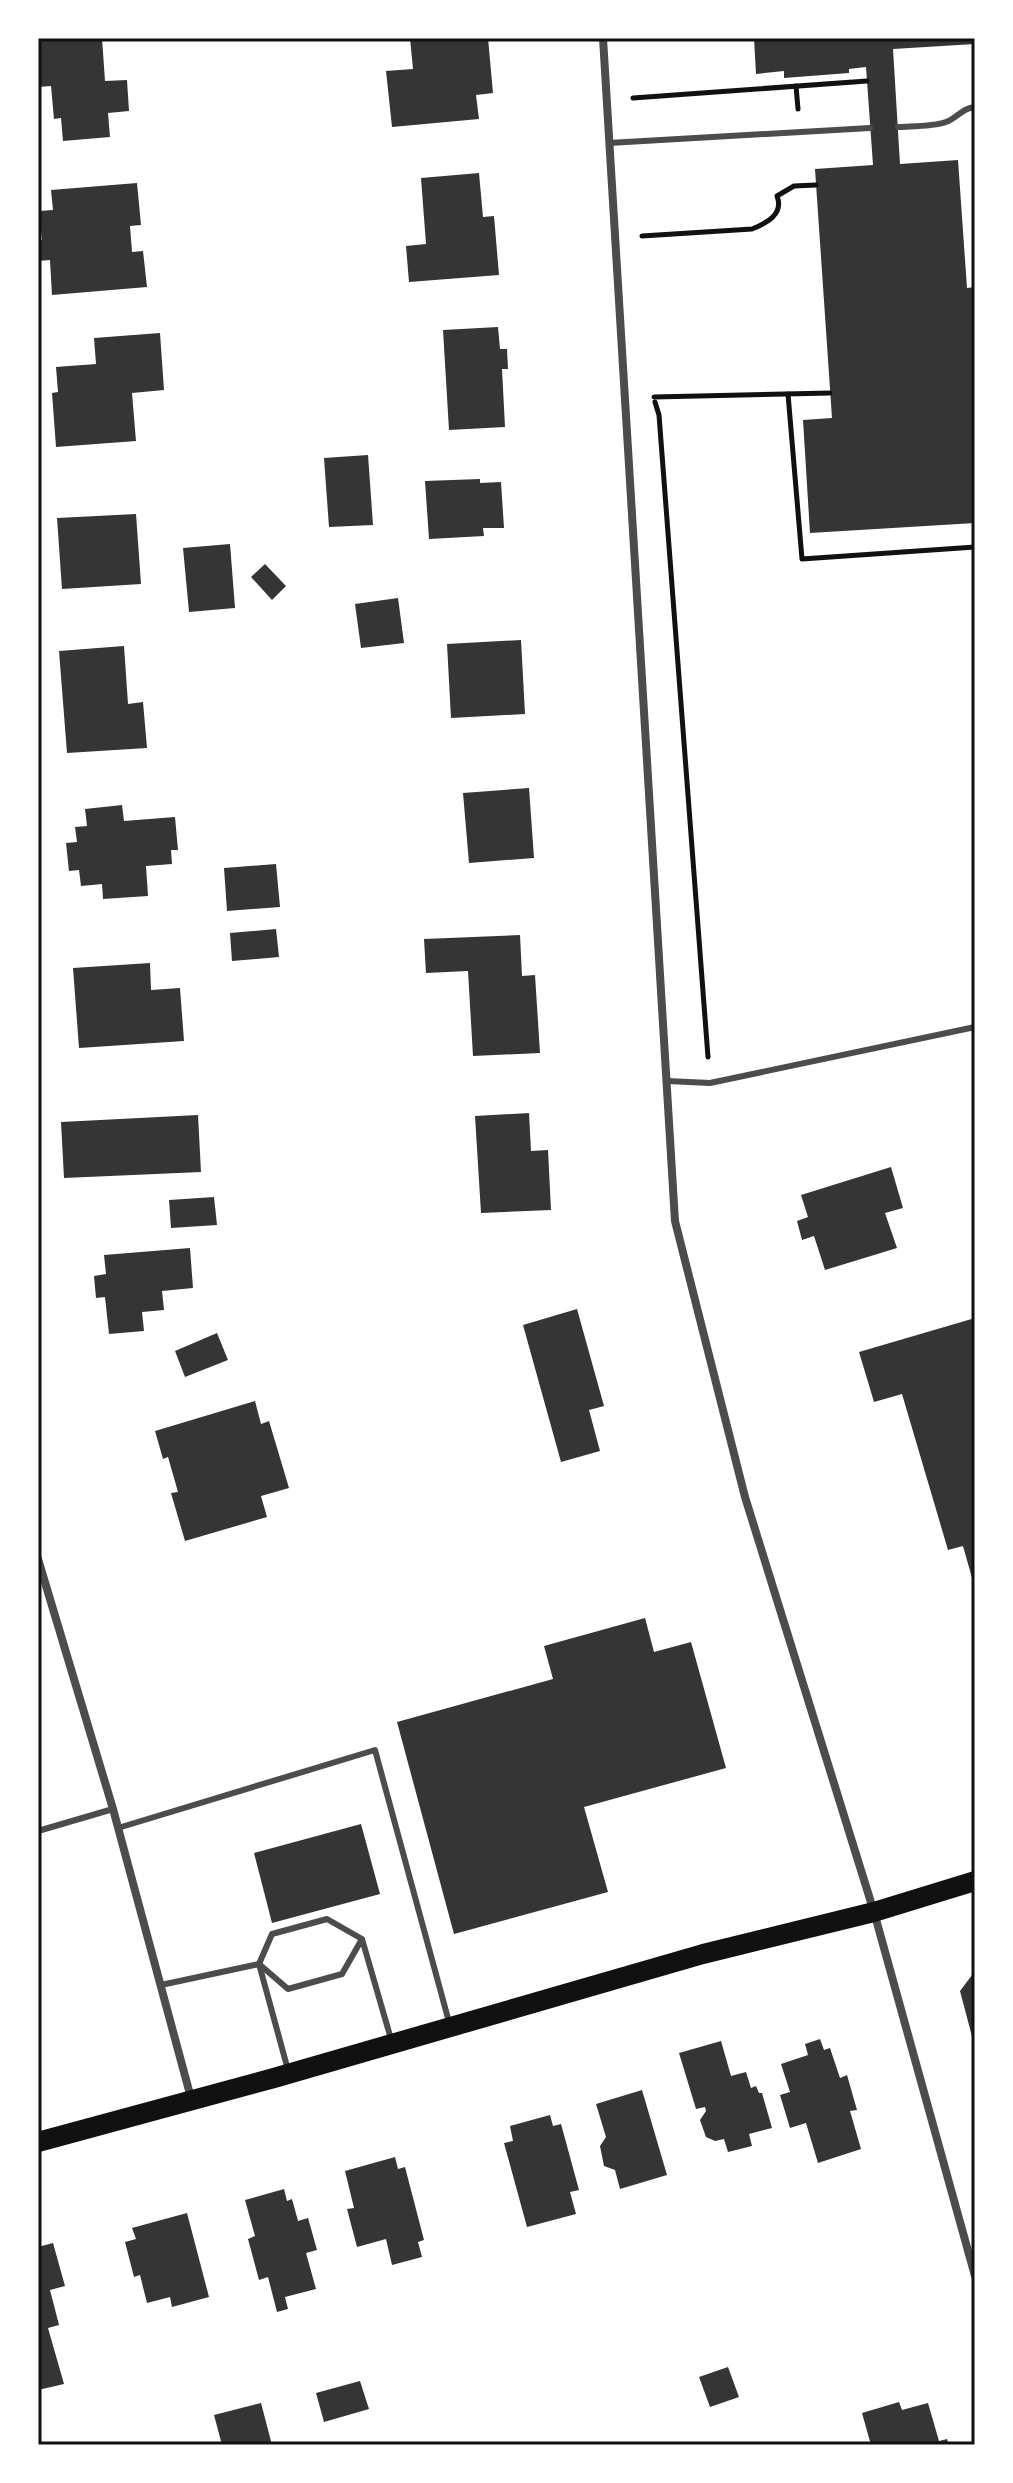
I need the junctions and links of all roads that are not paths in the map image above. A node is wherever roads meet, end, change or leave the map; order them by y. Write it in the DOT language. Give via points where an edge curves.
graph roads {
  1 [pos="603,38"];
  2 [pos="975,107"];
  3 [pos="898,127"];
  4 [pos="870,128"];
  5 [pos="609,143"];
  6 [pos="975,1027"];
  7 [pos="667,1081"];
  8 [pos="38,1559"];
  9 [pos="113,1809"];
  10 [pos="118,1828"];
  11 [pos="38,1831"];
  12 [pos="975,1881"];
  13 [pos="874,1912"];
  14 [pos="362,1939"];
  15 [pos="259,1964"];
  16 [pos="161,1985"];
  17 [pos="450,2026"];
  18 [pos="391,2042"];
  19 [pos="289,2073"];
  20 [pos="191,2099"];
  21 [pos="38,2142"];
  22 [pos="975,2276"];
  1 -- 5 [label="street"];
  2 -- 3 [label="lane" via="942,124"];
  4 -- 5 [label="lane"];
  5 -- 7 [label="street"];
  6 -- 7 [label="lane" via="710,1083"];
  7 -- 13 [label="street" via="675,1221 745,1497"];
  8 -- 9 [label="street"];
  9 -- 10 [label="street"];
  9 -- 11 [label="lane"];
  10 -- 16 [label="street"];
  10 -- 17 [label="lane" via="375,1750"];
  12 -- 13 [label="main road"];
  13 -- 17 [label="main road"];
  13 -- 22 [label="street"];
  14 -- 15 [label="lane" via="327,1919 272,1934"];
  14 -- 15 [label="lane" via="342,1974 288,1989"];
  14 -- 18 [label="lane"];
  15 -- 16 [label="lane"];
  15 -- 19 [label="lane"];
  16 -- 20 [label="street"];
  17 -- 18 [label="main road"];
  18 -- 19 [label="main road"];
  19 -- 20 [label="main road"];
  20 -- 21 [label="main road"];
}
